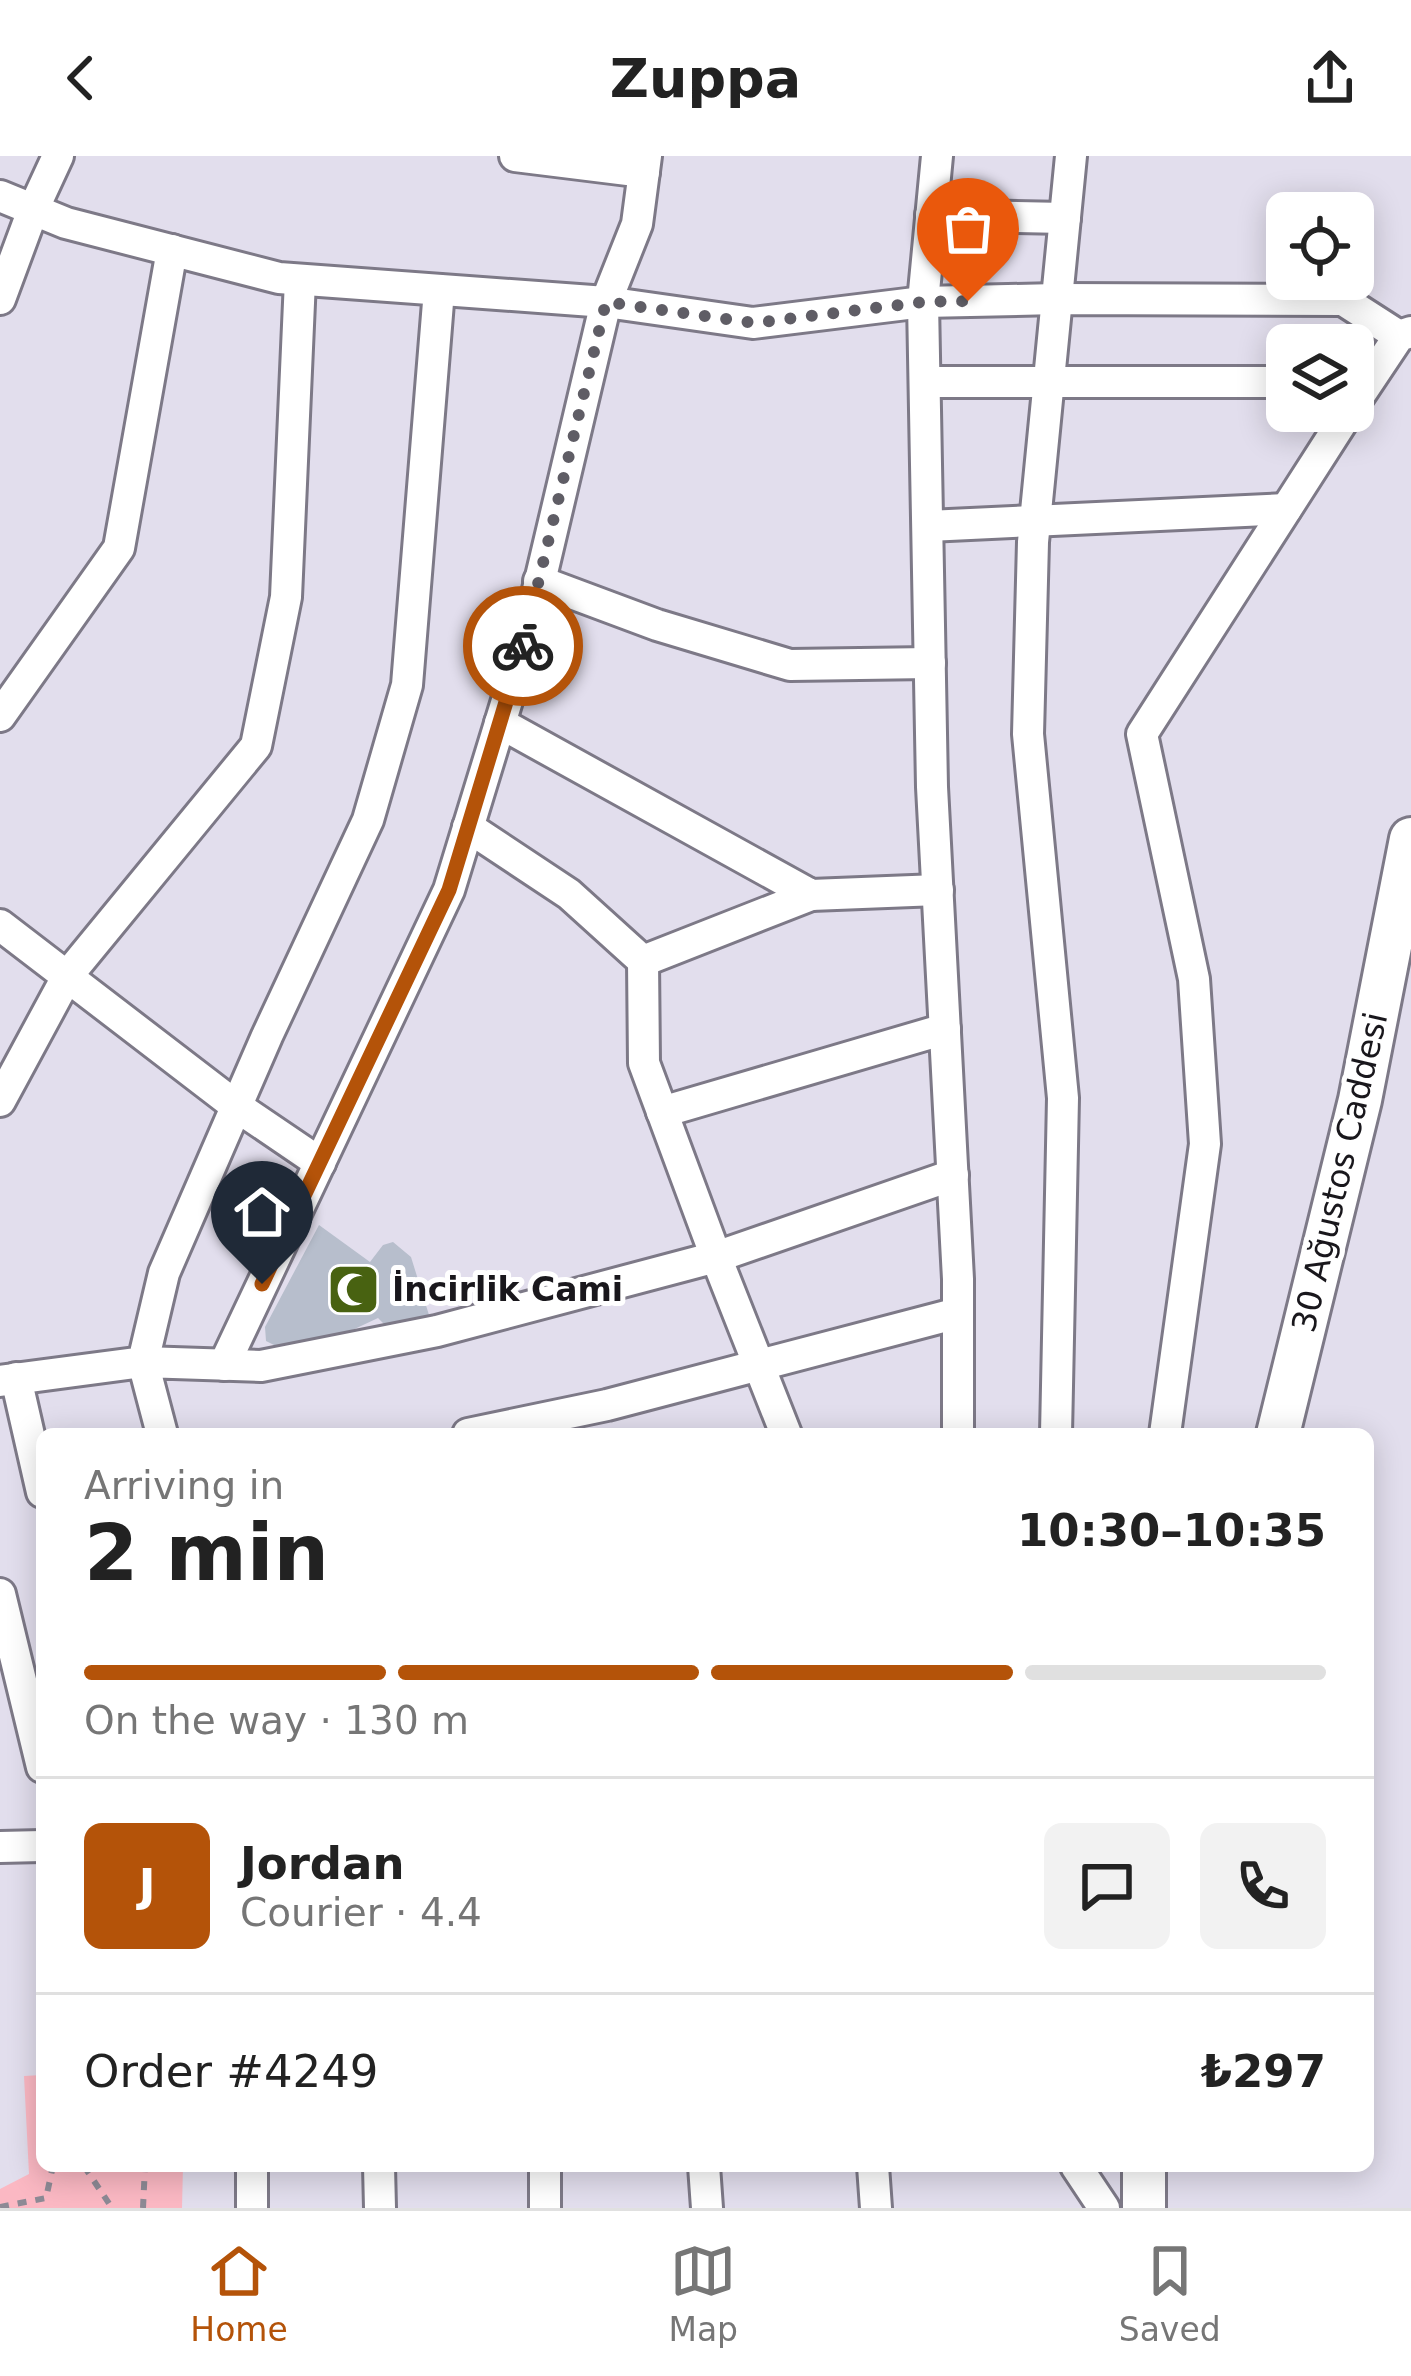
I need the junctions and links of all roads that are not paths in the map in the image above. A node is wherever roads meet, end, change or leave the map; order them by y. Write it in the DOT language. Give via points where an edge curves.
graph roads {
  1 [pos="58,156"];
  2 [pos="515,156"];
  3 [pos="937,156"];
  4 [pos="1071,156"];
  5 [pos="645,164"];
  6 [pos="0,196"];
  7 [pos="33,210"];
  8 [pos="931,215"];
  9 [pos="1065,218"];
  10 [pos="172,250"];
  11 [pos="301,280"];
  12 [pos="439,290"];
  13 [pos="1057,298"];
  14 [pos="0,299"];
  15 [pos="606,302"];
  16 [pos="923,302"];
  17 [pos="1405,334"];
  18 [pos="1374,373"];
  19 [pos="925,382"];
  20 [pos="1266,382"];
  21 [pos="1049,383"];
  22 [pos="1333,432"];
  23 [pos="1286,508"];
  24 [pos="1036,522"];
  25 [pos="928,526"];
  26 [pos="539,581"];
  27 [pos="930,664"];
  28 [pos="0,716"];
  29 [pos="500,723"];
  30 [pos="468,827"];
  31 [pos="1411,839"];
  32 [pos="938,890"];
  33 [pos="811,895"];
  34 [pos="0,925"];
  35 [pos="643,961"];
  36 [pos="68,974"];
  37 [pos="945,1029"];
  38 [pos="0,1101"];
  39 [pos="236,1106"];
  40 [pos="662,1112"];
  41 [pos="320,1163"];
  42 [pos="953,1175"];
  43 [pos="716,1257"];
  44 [pos="958,1312"];
  45 [pos="143,1362"];
  46 [pos="224,1365"];
  47 [pos="758,1365"];
  48 [pos="8,1380"];
  49 [pos="160,1428"];
  50 [pos="496,1428"];
  51 [pos="784,1428"];
  52 [pos="958,1428"];
  53 [pos="1056,1428"];
  54 [pos="1166,1428"];
  55 [pos="1279,1428"];
  56 [pos="36,1472"];
  57 [pos="0,1594"];
  58 [pos="36,1742"];
  59 [pos="36,1846"];
  60 [pos="0,1847"];
  61 [pos="252,2172"];
  62 [pos="379,2172"];
  63 [pos="545,2172"];
  64 [pos="704,2172"];
  65 [pos="874,2172"];
  66 [pos="1080,2172"];
  67 [pos="1144,2172"];
  68 [pos="252,2208"];
  69 [pos="380,2208"];
  70 [pos="545,2208"];
  71 [pos="707,2208"];
  72 [pos="877,2208"];
  73 [pos="1104,2208"];
  74 [pos="1144,2208"];
  1 -- 7 [label="street"];
  2 -- 5 [label="street"];
  3 -- 8 [label="street"];
  4 -- 9 [label="street"];
  5 -- 15 [label="street" via="638,224"];
  6 -- 7 [label="street"];
  7 -- 10 [label="street"];
  7 -- 14 [label="street"];
  8 -- 9 [label="street"];
  8 -- 16 [label="street"];
  9 -- 13 [label="street"];
  10 -- 11 [label="street"];
  10 -- 28 [label="street" via="119,548"];
  11 -- 12 [label="street"];
  11 -- 36 [label="street" via="286,597 256,746"];
  12 -- 15 [label="street"];
  12 -- 39 [label="street" via="407,685 368,820"];
  13 -- 16 [label="street"];
  13 -- 17 [label="street" via="1343,300"];
  13 -- 21 [label="street"];
  15 -- 16 [label="street" via="754,323"];
  15 -- 26 [label="street"];
  16 -- 19 [label="street"];
  17 -- 18 [label="street"];
  19 -- 21 [label="street"];
  19 -- 25 [label="street"];
  20 -- 21 [label="street"];
  21 -- 24 [label="street"];
  22 -- 23 [label="street"];
  23 -- 24 [label="street"];
  23 -- 54 [label="street" via="1142,734 1194,979 1205,1144"];
  24 -- 25 [label="street"];
  24 -- 53 [label="street" via="1028,734 1063,1098"];
  25 -- 27 [label="street"];
  26 -- 27 [label="street" via="790,664"];
  26 -- 29 [label="street"];
  27 -- 32 [label="street"];
  29 -- 30 [label="street"];
  29 -- 33 [label="street"];
  30 -- 35 [label="street" via="569,894"];
  30 -- 41 [label="street" via="449,890"];
  31 -- 55 [label="main road, 30 Ağustos Caddesi" via="1360,1100"];
  32 -- 33 [label="street"];
  32 -- 37 [label="street"];
  33 -- 35 [label="street"];
  34 -- 36 [label="street"];
  35 -- 40 [label="street" via="644,1063"];
  36 -- 38 [label="street"];
  36 -- 39 [label="street"];
  37 -- 40 [label="street"];
  37 -- 42 [label="street"];
  39 -- 41 [label="street"];
  39 -- 45 [label="street" via="164,1273"];
  40 -- 43 [label="street"];
  41 -- 46 [label="street"];
  42 -- 43 [label="street"];
  42 -- 44 [label="street"];
  43 -- 46 [label="street" via="437,1331 261,1366"];
  43 -- 47 [label="street"];
  44 -- 47 [label="street"];
  44 -- 52 [label="street"];
  45 -- 46 [label="street"];
  45 -- 48 [label="street"];
  45 -- 49 [label="street"];
  47 -- 50 [label="street"];
  47 -- 51 [label="street"];
  48 -- 56 [label="street"];
  57 -- 58 [label="street"];
  59 -- 60 [label="street"];
  61 -- 68 [label="street"];
  62 -- 69 [label="street"];
  63 -- 70 [label="street"];
  64 -- 71 [label="street"];
  65 -- 72 [label="street"];
  66 -- 73 [label="street"];
  67 -- 74 [label="main road"];
}
